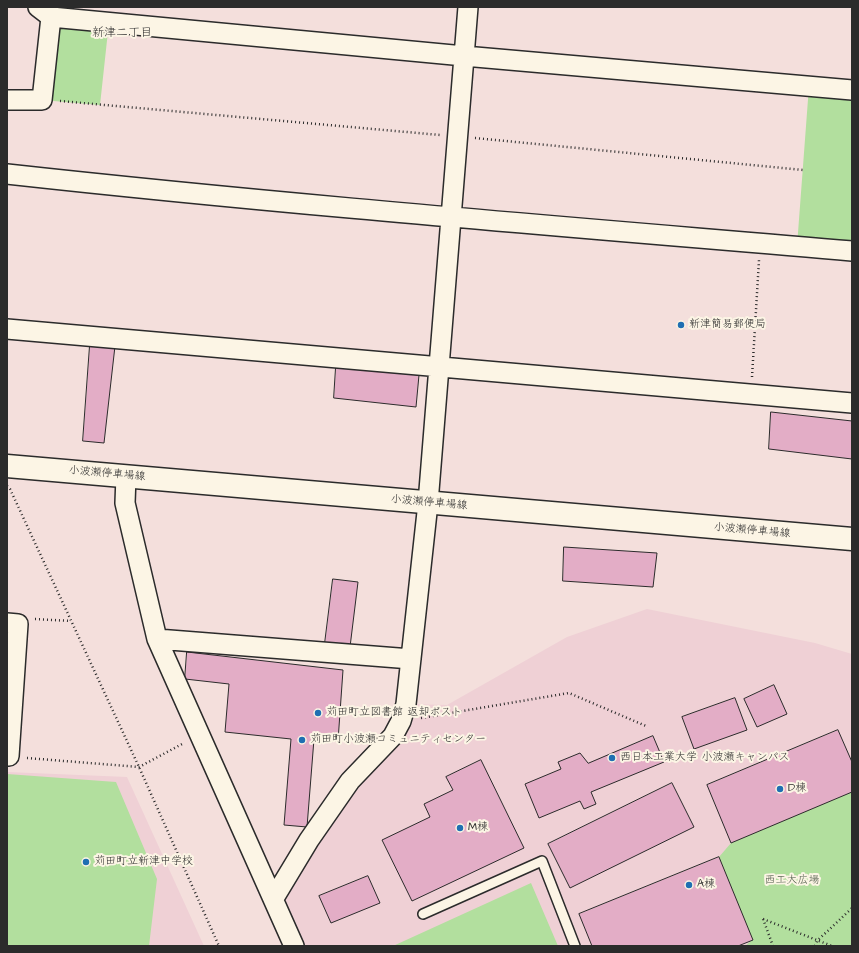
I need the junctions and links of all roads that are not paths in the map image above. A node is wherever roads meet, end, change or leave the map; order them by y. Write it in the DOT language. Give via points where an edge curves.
graph roads {
  1 [pos="468,7"];
  2 [pos="44,12"];
  3 [pos="464,56"];
  4 [pos="852,90"];
  5 [pos="7,100"];
  6 [pos="7,178"];
  7 [pos="452,217"];
  8 [pos="852,251"];
  9 [pos="7,329"];
  10 [pos="439,367"];
  11 [pos="852,402"];
  12 [pos="7,466"];
  13 [pos="126,476"];
  14 [pos="428,503"];
  15 [pos="852,539"];
  16 [pos="12,623"];
  17 [pos="157,639"];
  18 [pos="411,659"];
  19 [pos="8,756"];
  20 [pos="274,898"];
  21 [pos="423,914"];
  22 [pos="294,946"];
  23 [pos="575,946"];
  1 -- 3 [label="street"];
  2 -- 3 [label="street"];
  2 -- 5 [label="street" via="42,100"];
  3 -- 4 [label="street"];
  3 -- 7 [label="street"];
  6 -- 7 [label="street"];
  7 -- 8 [label="street"];
  7 -- 10 [label="street"];
  9 -- 10 [label="street"];
  10 -- 11 [label="street"];
  10 -- 14 [label="street"];
  12 -- 13 [label="main road, 小波瀬停車場線"];
  13 -- 14 [label="main road, 小波瀬停車場線"];
  13 -- 17 [label="street" via="125,503"];
  14 -- 15 [label="main road, 小波瀬停車場線"];
  14 -- 18 [label="street"];
  16 -- 19 [label="street"];
  17 -- 18 [label="street"];
  17 -- 20 [label="street"];
  18 -- 20 [label="street" via="406,704 393,736 350,781 309,840"];
  20 -- 22 [label="street"];
  21 -- 23 [label="lane" via="542,861"];
}
